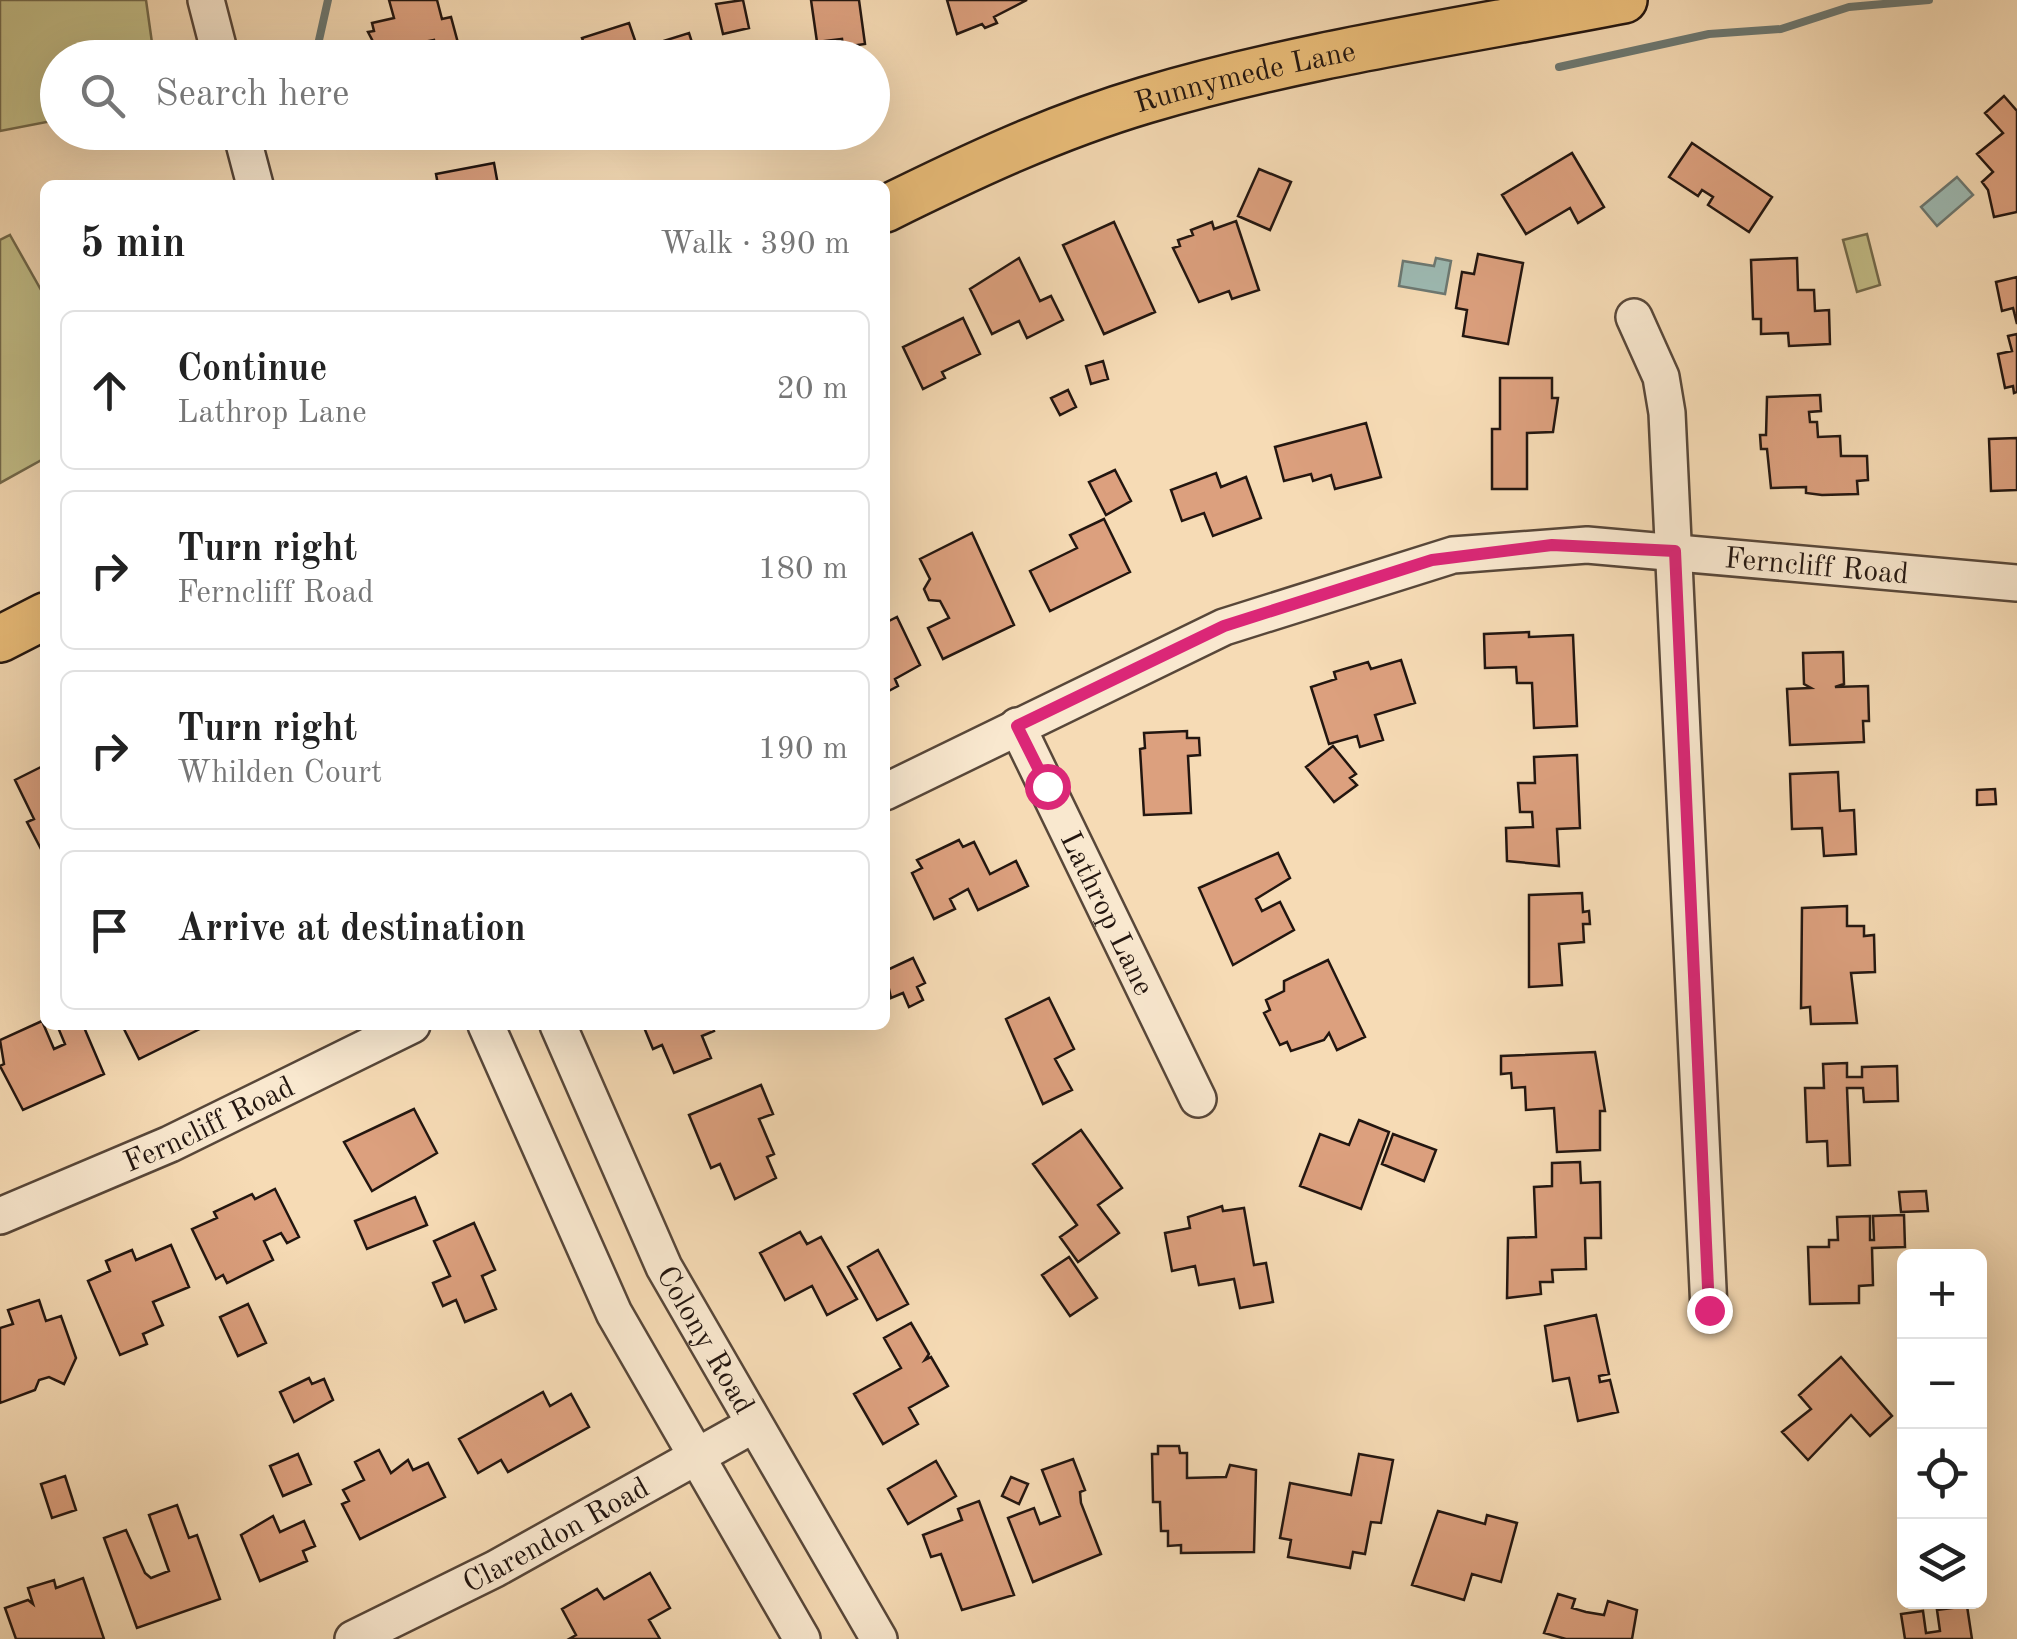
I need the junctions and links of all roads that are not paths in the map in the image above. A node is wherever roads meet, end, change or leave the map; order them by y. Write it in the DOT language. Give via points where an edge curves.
graph roads {
  1 [pos="206,0"];
  2 [pos="1624,0"];
  3 [pos="1533,8"];
  4 [pos="216,40"];
  5 [pos="245,150"];
  6 [pos="253,180"];
  7 [pos="890,206"];
  8 [pos="1634,318"];
  9 [pos="1675,551"];
  10 [pos="2017,583"];
  11 [pos="40,619"];
  12 [pos="0,639"];
  13 [pos="1017,726"];
  14 [pos="890,790"];
  15 [pos="402,1030"];
  16 [pos="488,1030"];
  17 [pos="560,1030"];
  18 [pos="1198,1099"];
  19 [pos="0,1216"];
  20 [pos="1709,1310"];
  21 [pos="753,1425"];
  22 [pos="694,1457"];
  23 [pos="353,1639"];
  24 [pos="802,1639"];
  25 [pos="879,1639"];
  1 -- 4 [label="street"];
  2 -- 3 [label="main road, Runnymede Lane"];
  3 -- 7 [label="main road, Runnymede Lane" via="1144,100 1028,142"];
  5 -- 6 [label="street"];
  8 -- 9 [label="street" via="1665,391"];
  9 -- 10 [label="street, Ferncliff Road"];
  9 -- 13 [label="street, Ferncliff Road" via="1552,545 1432,560 1224,626"];
  9 -- 20 [label="street"];
  11 -- 12 [label="main road"];
  13 -- 14 [label="street, Ferncliff Road"];
  13 -- 18 [label="street, Lathrop Lane"];
  15 -- 19 [label="street, Ferncliff Road" via="149,1154"];
  16 -- 22 [label="street" via="585,1254"];
  17 -- 21 [label="street, Colony Road" via="664,1267"];
  21 -- 22 [label="street, Clarendon Road"];
  21 -- 25 [label="street, Colony Road"];
  22 -- 23 [label="street, Clarendon Road"];
  22 -- 24 [label="street"];
}
